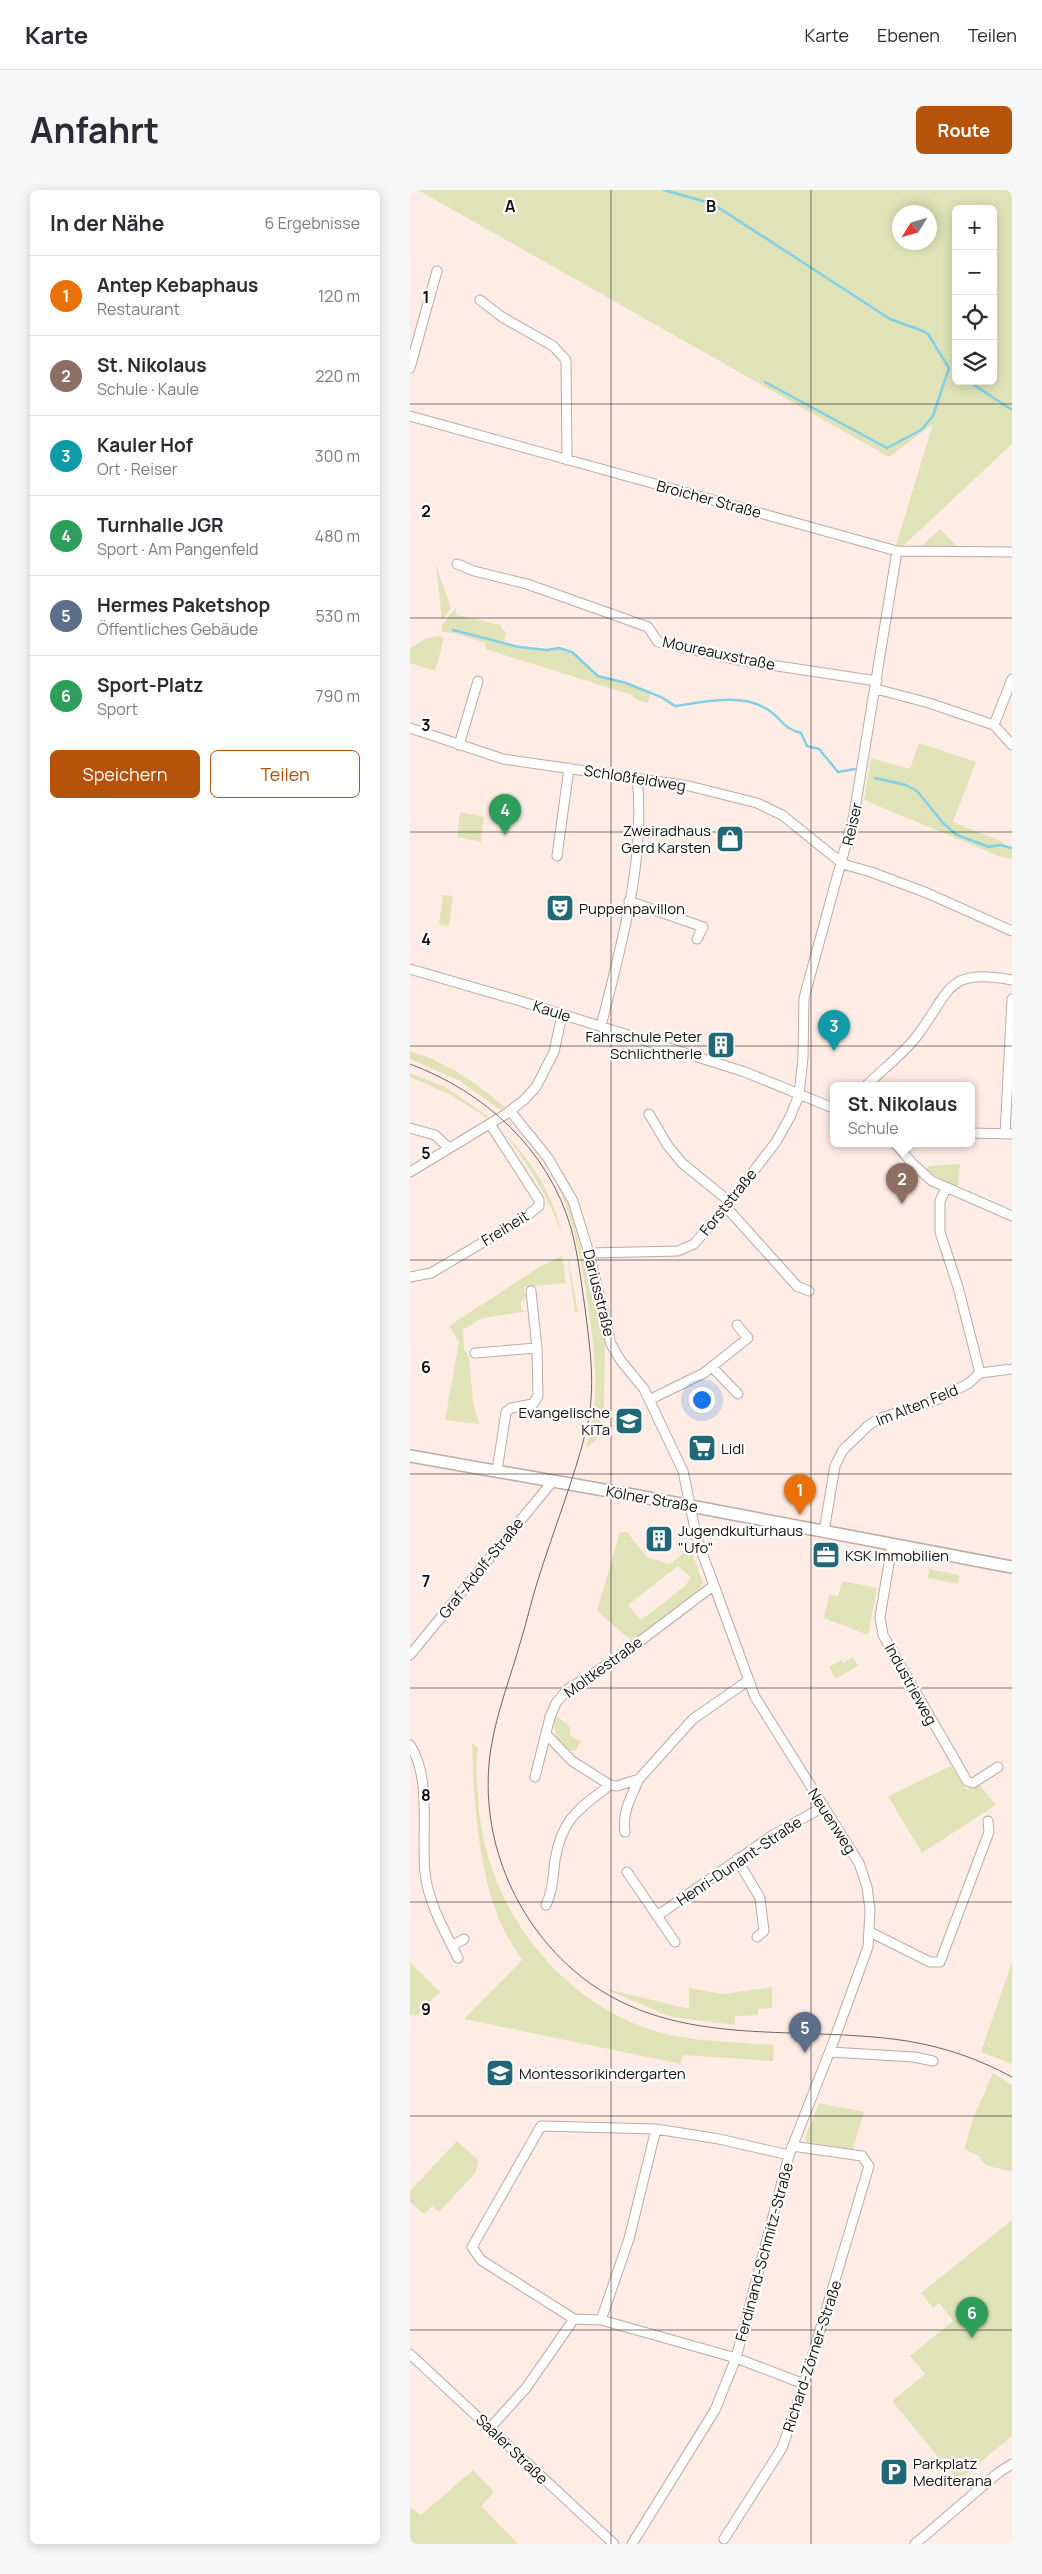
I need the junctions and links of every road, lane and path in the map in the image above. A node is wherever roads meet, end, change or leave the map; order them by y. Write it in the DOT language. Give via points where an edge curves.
graph roads {
  1 [pos="437,271"];
  2 [pos="480,300"];
  3 [pos="410,368"];
  4 [pos="410,416"];
  5 [pos="567,460"];
  6 [pos="897,551"];
  7 [pos="1012,552"];
  8 [pos="457,564"];
  9 [pos="1012,679"];
  10 [pos="478,682"];
  11 [pos="876,685"];
  12 [pos="994,725"];
  13 [pos="410,728"];
  14 [pos="459,745"];
  15 [pos="1012,746"];
  16 [pos="569,768"];
  17 [pos="637,777"];
  18 [pos="557,856"];
  19 [pos="843,864"];
  20 [pos="629,901"];
  21 [pos="1012,932"];
  22 [pos="697,939"];
  23 [pos="410,969"];
  24 [pos="1012,980"];
  25 [pos="1012,999"];
  26 [pos="562,1015"];
  27 [pos="601,1026"];
  28 [pos="870,1082"];
  29 [pos="799,1094"];
  30 [pos="830,1107"];
  31 [pos="511,1112"];
  32 [pos="649,1114"];
  33 [pos="490,1124"];
  34 [pos="410,1128"];
  35 [pos="975,1133"];
  36 [pos="1008,1134"];
  37 [pos="898,1147"];
  38 [pos="449,1148"];
  39 [pos="410,1172"];
  40 [pos="946,1188"];
  41 [pos="728,1204"];
  42 [pos="1012,1216"];
  43 [pos="589,1253"];
  44 [pos="410,1277"];
  45 [pos="531,1291"];
  46 [pos="808,1291"];
  47 [pos="737,1325"];
  48 [pos="537,1348"];
  49 [pos="475,1353"];
  50 [pos="712,1367"];
  51 [pos="1012,1369"];
  52 [pos="980,1373"];
  53 [pos="738,1394"];
  54 [pos="650,1400"];
  55 [pos="410,1456"];
  56 [pos="497,1471"];
  57 [pos="552,1482"];
  58 [pos="690,1506"];
  59 [pos="824,1532"];
  60 [pos="892,1545"];
  61 [pos="1012,1567"];
  62 [pos="713,1586"];
  63 [pos="410,1655"];
  64 [pos="749,1680"];
  65 [pos="547,1735"];
  66 [pos="410,1746"];
  67 [pos="998,1767"];
  68 [pos="535,1777"];
  69 [pos="638,1779"];
  70 [pos="610,1785"];
  71 [pos="823,1807"];
  72 [pos="988,1821"];
  73 [pos="625,1832"];
  74 [pos="738,1859"];
  75 [pos="626,1872"];
  76 [pos="546,1905"];
  77 [pos="657,1916"];
  78 [pos="870,1932"];
  79 [pos="757,1937"];
  80 [pos="464,1939"];
  81 [pos="675,1942"];
  82 [pos="452,1946"];
  83 [pos="458,1958"];
  84 [pos="830,2052"];
  85 [pos="933,2060"];
  86 [pos="656,2129"];
  87 [pos="790,2151"];
  88 [pos="574,2319"];
  89 [pos="601,2320"];
  90 [pos="410,2354"];
  91 [pos="736,2358"];
  92 [pos="804,2384"];
  93 [pos="490,2428"];
  94 [pos="1012,2464"];
  95 [pos="724,2539"];
  96 [pos="614,2544"];
  97 [pos="632,2544"];
  98 [pos="915,2544"];
  1 -- 3 [label="street"];
  2 -- 5 [label="street" via="502,317 554,346 566,360"];
  4 -- 5 [label="street, Broicher Straße"];
  5 -- 6 [label="street, Broicher Straße"];
  6 -- 7 [label="street, Broicher Straße"];
  6 -- 11 [label="street, Reiser"];
  8 -- 11 [label="street, Moureauxstraße" via="541,588 648,627 658,642"];
  9 -- 12 [label="street"];
  10 -- 14 [label="street"];
  11 -- 12 [label="street, Moureauxstraße"];
  11 -- 19 [label="street, Reiser"];
  12 -- 15 [label="street"];
  13 -- 14 [label="street, Schloßfeldweg"];
  14 -- 16 [label="street, Schloßfeldweg" via="504,759"];
  16 -- 17 [label="street, Schloßfeldweg"];
  16 -- 18 [label="street"];
  17 -- 19 [label="street, Schloßfeldweg" via="689,786 769,807"];
  17 -- 20 [label="street" via="640,810 638,847"];
  19 -- 21 [label="street" via="927,892"];
  19 -- 29 [label="street, Reiser" via="806,985"];
  20 -- 22 [label="street" via="702,927"];
  20 -- 27 [label="street"];
  23 -- 26 [label="street, Kaule"];
  24 -- 28 [label="street" via="969,976 959,980 941,999 916,1038"];
  25 -- 36 [label="street"];
  26 -- 27 [label="street, Kaule"];
  26 -- 31 [label="street" via="554,1052 546,1070 536,1087"];
  27 -- 29 [label="street, Kaule" via="745,1072"];
  29 -- 30 [label="street, Kaule"];
  29 -- 41 [label="street, Forststraße" via="776,1142"];
  31 -- 33 [label="street"];
  31 -- 43 [label="street, Dariusstraße" via="548,1158 573,1201"];
  32 -- 41 [label="street" via="682,1163"];
  33 -- 38 [label="street"];
  33 -- 44 [label="street, Freiheit" via="540,1200 539,1206 431,1273"];
  34 -- 38 [label="street" via="434,1135"];
  35 -- 36 [label="street"];
  37 -- 40 [label="street" via="921,1173"];
  38 -- 39 [label="street"];
  40 -- 42 [label="street"];
  40 -- 52 [label="street" via="940,1201 940,1232"];
  41 -- 43 [label="street, Forststraße" via="697,1241 683,1250"];
  41 -- 46 [label="street" via="797,1286"];
  43 -- 54 [label="street, Dariusstraße" via="611,1344"];
  45 -- 48 [label="street"];
  47 -- 50 [label="street" via="748,1338"];
  48 -- 49 [label="street" via="495,1348"];
  48 -- 56 [label="street" via="538,1396 530,1405 506,1412"];
  50 -- 53 [label="street"];
  50 -- 54 [label="street"];
  51 -- 52 [label="street"];
  52 -- 59 [label="street, Im Alten Feld" via="940,1399 878,1419 843,1450 835,1466"];
  54 -- 58 [label="street, Dariusstraße" via="683,1471"];
  55 -- 56 [label="main road, Kölner Straße"];
  56 -- 57 [label="main road, Kölner Straße"];
  57 -- 58 [label="main road, Kölner Straße"];
  57 -- 63 [label="street, Graf-Adolf-Straße"];
  58 -- 59 [label="main road, Kölner Straße"];
  58 -- 62 [label="street, Neuenweg" via="696,1537"];
  59 -- 60 [label="main road, Kölner Straße"];
  60 -- 61 [label="main road, Kölner Straße"];
  60 -- 67 [label="street, Industrieweg" via="880,1617 883,1635 967,1781 973,1783"];
  62 -- 64 [label="street, Neuenweg"];
  62 -- 65 [label="street, Moltkestraße" via="615,1660 568,1689 556,1703"];
  64 -- 69 [label="street" via="693,1719"];
  64 -- 71 [label="street, Neuenweg" via="765,1716"];
  65 -- 68 [label="street, Moltkestraße"];
  65 -- 70 [label="street" via="572,1761"];
  66 -- 82 [label="street" via="422,1778 426,1882"];
  69 -- 70 [label="street"];
  69 -- 73 [label="street" via="626,1808"];
  70 -- 76 [label="street" via="566,1823 558,1845 552,1891"];
  71 -- 74 [label="street, Henri-Dunant-Straße"];
  71 -- 78 [label="street, Neuenweg" via="859,1863 867,1887"];
  72 -- 78 [label="street" via="989,1832 940,1962 930,1962"];
  74 -- 77 [label="street, Henri-Dunant-Straße"];
  74 -- 79 [label="street" via="760,1898 764,1931"];
  75 -- 77 [label="street"];
  77 -- 81 [label="street"];
  78 -- 84 [label="street, Neuenweg" via="864,1960"];
  80 -- 82 [label="street"];
  82 -- 83 [label="street"];
  84 -- 85 [label="street"];
  84 -- 87 [label="street, Neuenweg"];
  86 -- 87 [label="street"];
  86 -- 88 [label="street" via="541,2126 472,2244 473,2251 481,2260"];
  86 -- 89 [label="street" via="629,2239"];
  87 -- 91 [label="street, Ferdinand-Schmitz-Straße"];
  87 -- 92 [label="street, Richard-Zörner-Straße" via="862,2156 869,2166"];
  88 -- 89 [label="street"];
  88 -- 93 [label="street" via="526,2388"];
  89 -- 91 [label="street"];
  90 -- 93 [label="street, Saaler Straße"];
  91 -- 92 [label="street, Ferdinand-Schmitz-Straße"];
  91 -- 97 [label="street, Ferdinand-Schmitz-Straße" via="715,2410"];
  92 -- 95 [label="street, Richard-Zörner-Straße" via="782,2448"];
  93 -- 96 [label="street, Saaler Straße"];
  94 -- 98 [label="street"];
}
